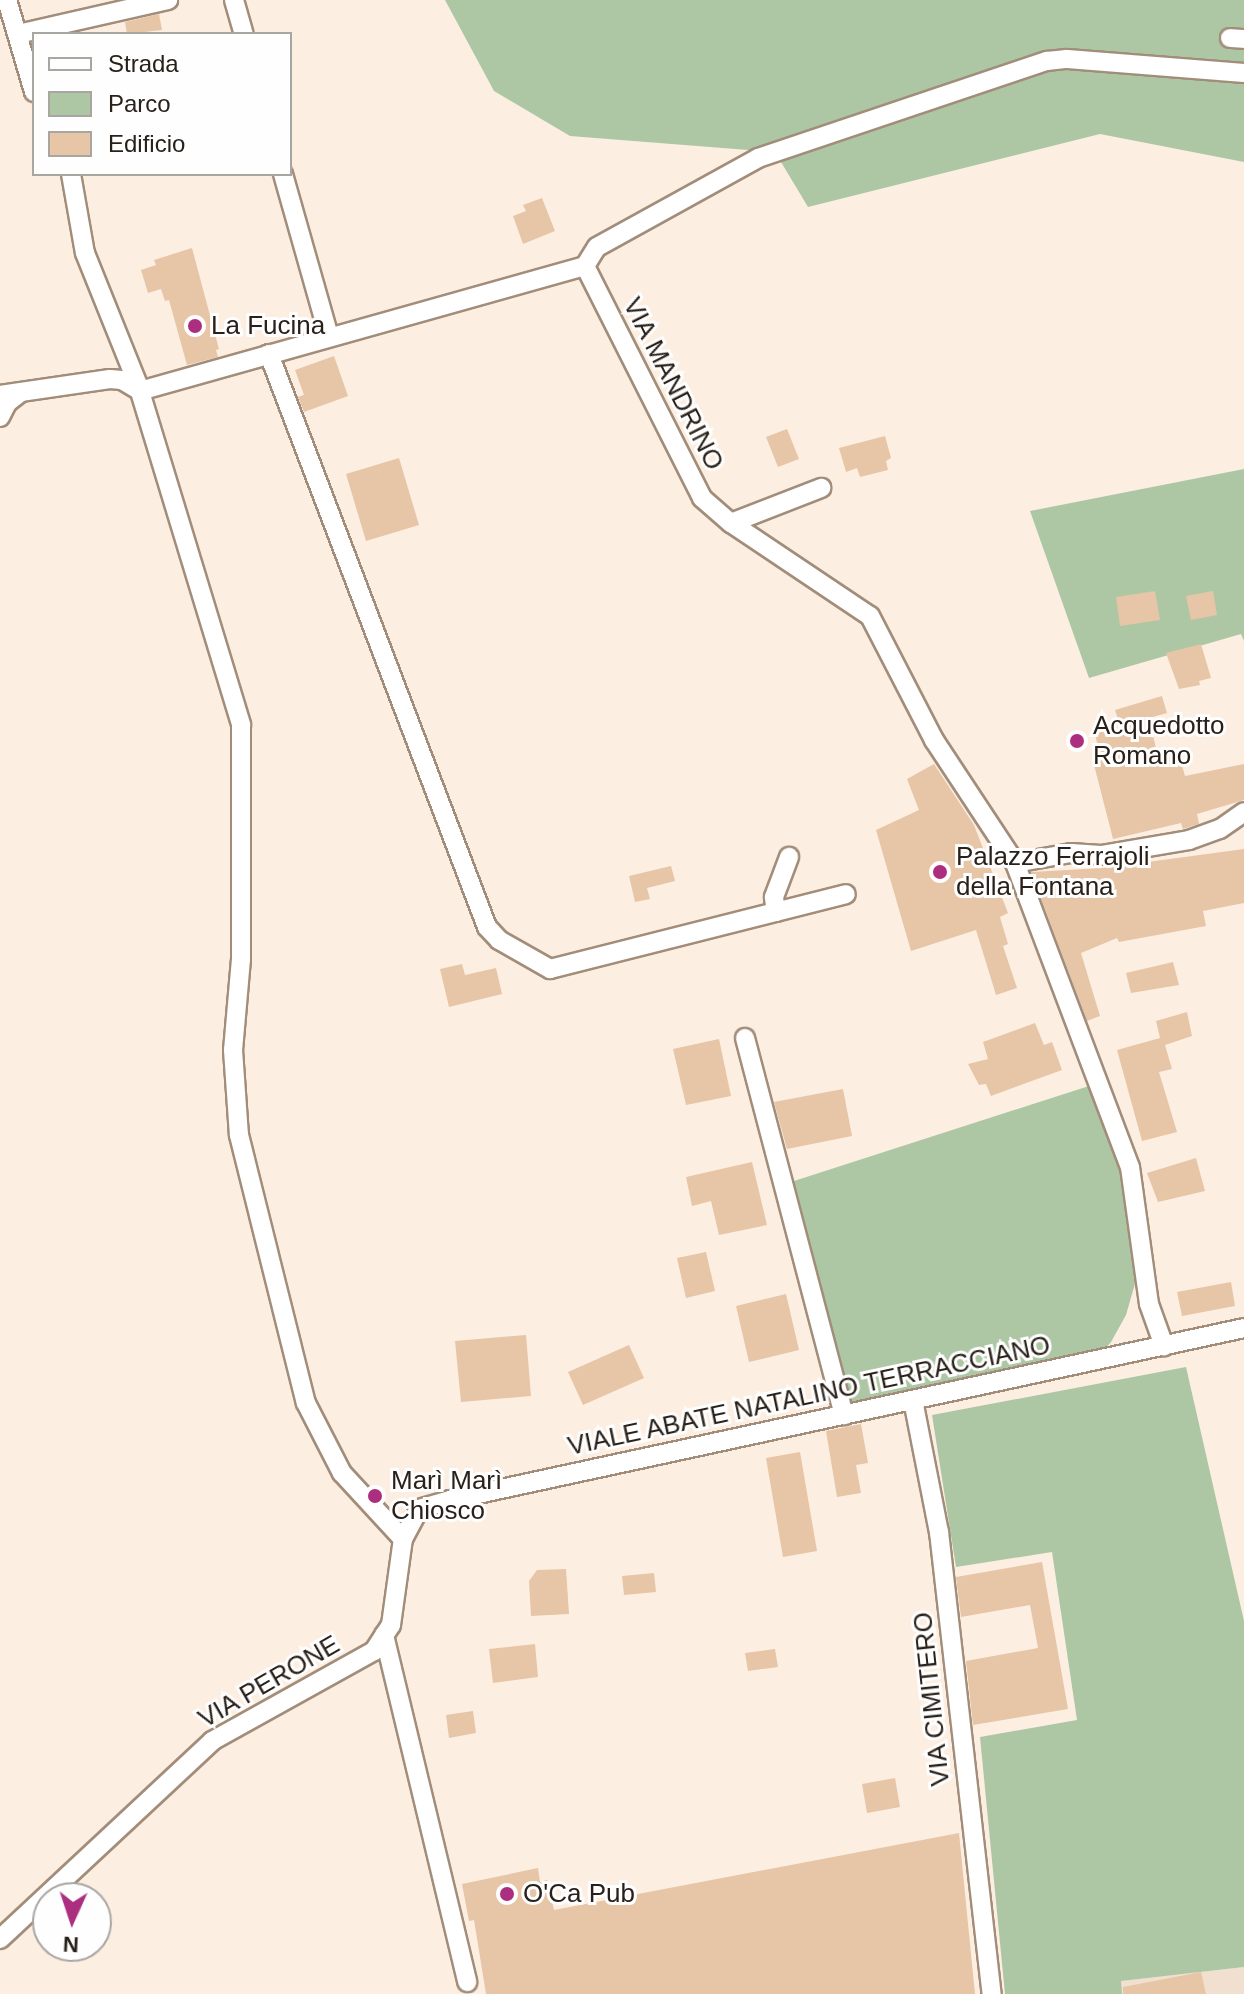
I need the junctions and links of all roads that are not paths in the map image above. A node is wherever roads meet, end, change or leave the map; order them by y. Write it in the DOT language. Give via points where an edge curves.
graph roads {
  1 [pos="7,0"];
  2 [pos="168,0"];
  3 [pos="234,0"];
  4 [pos="243,32"];
  5 [pos="18,34"];
  6 [pos="1244,73"];
  7 [pos="32,85"];
  8 [pos="71,176"];
  9 [pos="284,176"];
  10 [pos="585,266"];
  11 [pos="329,337"];
  12 [pos="269,354"];
  13 [pos="140,391"];
  14 [pos="21,392"];
  15 [pos="0,395"];
  16 [pos="0,417"];
  17 [pos="821,488"];
  18 [pos="731,523"];
  19 [pos="1244,812"];
  20 [pos="789,857"];
  21 [pos="1015,863"];
  22 [pos="846,894"];
  23 [pos="776,912"];
  24 [pos="745,1038"];
  25 [pos="1244,1328"];
  26 [pos="1164,1346"];
  27 [pos="913,1400"];
  28 [pos="844,1415"];
  29 [pos="403,1539"];
  30 [pos="384,1635"];
  31 [pos="0,1939"];
  32 [pos="467,1982"];
  33 [pos="992,1994"];
  1 -- 5 [label="street"];
  2 -- 5 [label="street"];
  3 -- 4 [label="street"];
  5 -- 7 [label="street"];
  6 -- 10 [label="street" via="1047,61 758,158 597,247"];
  8 -- 13 [label="street" via="85,253"];
  9 -- 11 [label="street"];
  10 -- 11 [label="street"];
  10 -- 18 [label="street, VIA MANDRINO" via="702,498"];
  11 -- 12 [label="street"];
  12 -- 13 [label="street"];
  12 -- 23 [label="street" via="487,927 499,940 550,969"];
  13 -- 14 [label="street" via="110,379"];
  13 -- 29 [label="street" via="241,725 241,959 233,1050 239,1135 306,1403 342,1473"];
  14 -- 15 [label="street"];
  14 -- 16 [label="street"];
  17 -- 18 [label="street"];
  18 -- 21 [label="street, VIA MANDRINO" via="870,616 934,740"];
  19 -- 21 [label="street" via="1220,829 1189,840"];
  20 -- 23 [label="street" via="774,897"];
  21 -- 26 [label="street, VIA MANDRINO" via="1130,1167 1149,1304"];
  22 -- 23 [label="street"];
  24 -- 28 [label="street"];
  25 -- 26 [label="street, VIALE ABATE NATALINO TERRACCIANO"];
  26 -- 27 [label="street, VIALE ABATE NATALINO TERRACCIANO"];
  27 -- 28 [label="street, VIALE ABATE NATALINO TERRACCIANO"];
  27 -- 33 [label="street, VIA CIMITERO" via="939,1532"];
  28 -- 29 [label="street, VIALE ABATE NATALINO TERRACCIANO" via="450,1500 419,1509"];
  29 -- 30 [label="street" via="391,1625"];
  30 -- 31 [label="street, VIA PERONE" via="374,1651 212,1741"];
  30 -- 32 [label="street"];
}
